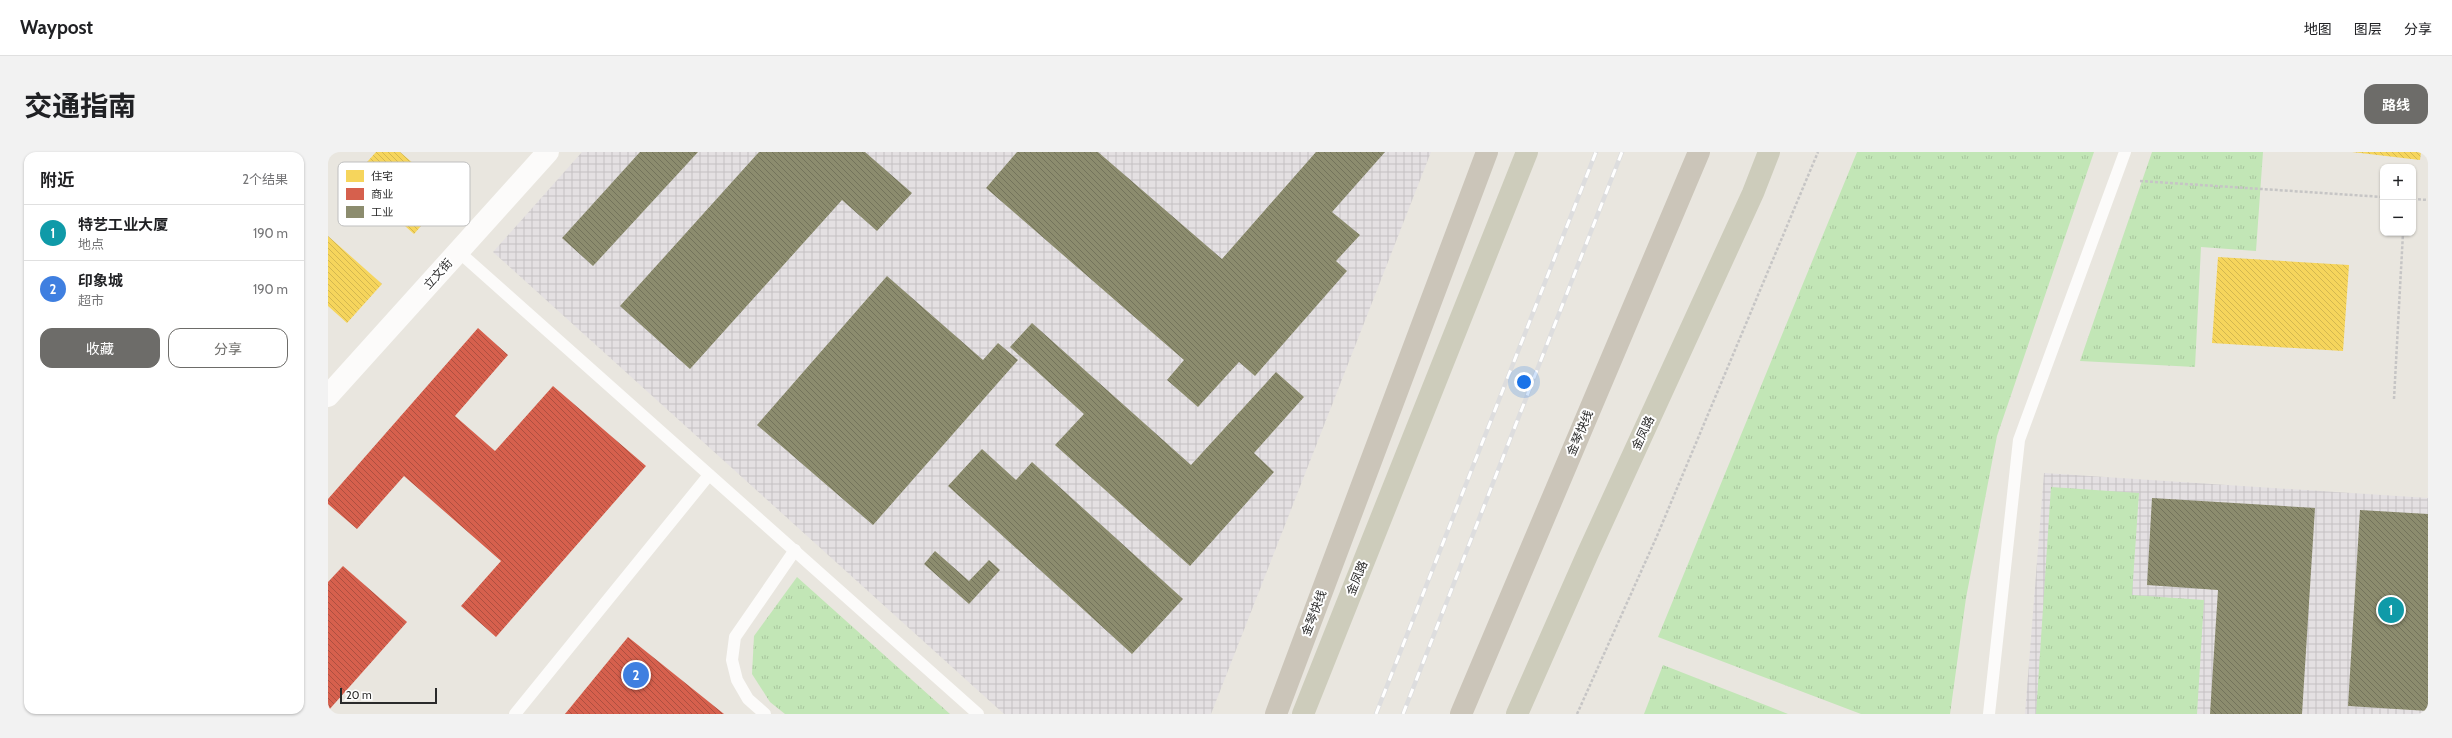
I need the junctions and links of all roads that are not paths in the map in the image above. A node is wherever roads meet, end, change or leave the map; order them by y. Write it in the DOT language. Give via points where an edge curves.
graph roads {
  1 [pos="548,152"];
  2 [pos="1487,152"];
  3 [pos="1527,152"];
  4 [pos="1699,152"];
  5 [pos="1769,152"];
  6 [pos="2125,152"];
  7 [pos="459,252"];
  8 [pos="328,396"];
  9 [pos="709,474"];
  10 [pos="795,550"];
  11 [pos="515,714"];
  12 [pos="764,714"];
  13 [pos="978,714"];
  14 [pos="1276,714"];
  15 [pos="1303,714"];
  16 [pos="1461,714"];
  17 [pos="1517,714"];
  18 [pos="1989,714"];
  1 -- 7 [label="street, 立文街"];
  2 -- 14 [label="highway, 金琴快线"];
  3 -- 15 [label="main road, 金凤路"];
  4 -- 16 [label="highway, 金琴快线"];
  5 -- 17 [label="main road, 金凤路" via="1753,193"];
  6 -- 18 [label="lane" via="2019,440"];
  7 -- 8 [label="street, 立文街"];
  7 -- 9 [label="lane"];
  9 -- 10 [label="lane"];
  9 -- 11 [label="lane"];
  10 -- 12 [label="lane" via="735,637 732,660 737,680 748,699"];
  10 -- 13 [label="lane"];
}
